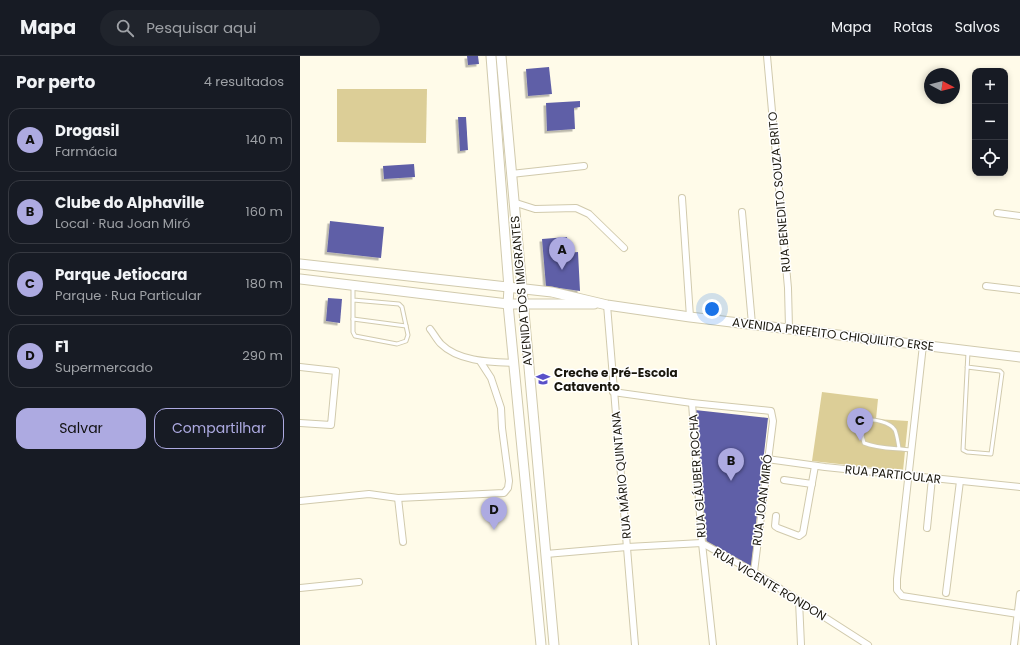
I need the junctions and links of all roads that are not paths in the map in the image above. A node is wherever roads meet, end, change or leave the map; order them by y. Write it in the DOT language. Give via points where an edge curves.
graph roads {
  1 [pos="491,56"];
  2 [pos="501,56"];
  3 [pos="767,56"];
  4 [pos="584,166"];
  5 [pos="511,174"];
  6 [pos="500,176"];
  7 [pos="682,198"];
  8 [pos="513,202"];
  9 [pos="742,212"];
  10 [pos="997,213"];
  11 [pos="1020,216"];
  12 [pos="624,248"];
  13 [pos="300,264"];
  14 [pos="300,279"];
  15 [pos="353,286"];
  16 [pos="986,286"];
  17 [pos="509,288"];
  18 [pos="521,289"];
  19 [pos="1020,290"];
  20 [pos="353,300"];
  21 [pos="508,304"];
  22 [pos="523,304"];
  23 [pos="603,304"];
  24 [pos="690,317"];
  25 [pos="353,319"];
  26 [pos="752,324"];
  27 [pos="406,326"];
  28 [pos="789,328"];
  29 [pos="430,329"];
  30 [pos="923,345"];
  31 [pos="968,351"];
  32 [pos="1020,356"];
  33 [pos="480,361"];
  34 [pos="515,363"];
  35 [pos="300,367"];
  36 [pos="967,367"];
  37 [pos="614,392"];
  38 [pos="692,403"];
  39 [pos="300,423"];
  40 [pos="899,448"];
  41 [pos="911,450"];
  42 [pos="767,459"];
  43 [pos="815,466"];
  44 [pos="909,476"];
  45 [pos="932,478"];
  46 [pos="784,480"];
  47 [pos="960,481"];
  48 [pos="812,484"];
  49 [pos="1020,487"];
  50 [pos="398,498"];
  51 [pos="300,501"];
  52 [pos="541,503"];
  53 [pos="528,505"];
  54 [pos="776,516"];
  55 [pos="927,528"];
  56 [pos="403,542"];
  57 [pos="702,543"];
  58 [pos="627,547"];
  59 [pos="546,554"];
  60 [pos="754,572"];
  61 [pos="359,582"];
  62 [pos="300,588"];
  63 [pos="946,593"];
  64 [pos="1020,594"];
  65 [pos="799,601"];
  66 [pos="1018,614"];
  67 [pos="541,645"];
  68 [pos="554,645"];
  69 [pos="635,645"];
  70 [pos="713,645"];
  71 [pos="801,645"];
  72 [pos="868,645"];
  73 [pos="1014,645"];
  1 -- 6 [label="main road, AVENIDA DOS IMIGRANTES"];
  2 -- 5 [label="main road, AVENIDA DOS IMIGRANTES"];
  3 -- 28 [label="street, RUA BENEDITO SOUZA BRITO" via="788,288"];
  4 -- 5 [label="street"];
  5 -- 6 [label="main road" via="506,180"];
  5 -- 8 [label="main road, AVENIDA DOS IMIGRANTES"];
  6 -- 17 [label="main road, AVENIDA DOS IMIGRANTES"];
  7 -- 24 [label="street"];
  8 -- 12 [label="street" via="535,209 576,208 589,214"];
  8 -- 18 [label="main road, AVENIDA DOS IMIGRANTES"];
  9 -- 26 [label="street"];
  10 -- 11 [label="street"];
  13 -- 17 [label="main road"];
  14 -- 15 [label="main road, AVENIDA PREFEITO CHIQUILITO ERSE"];
  15 -- 20 [label="lane"];
  15 -- 21 [label="main road, AVENIDA PREFEITO CHIQUILITO ERSE"];
  16 -- 19 [label="street"];
  17 -- 18 [label="main road, AVENIDA PREFEITO CHIQUILITO ERSE"];
  17 -- 21 [label="main road, AVENIDA DOS IMIGRANTES"];
  18 -- 22 [label="main road, AVENIDA DOS IMIGRANTES"];
  18 -- 23 [label="main road, AVENIDA PREFEITO CHIQUILITO ERSE" via="569,295"];
  20 -- 25 [label="lane"];
  20 -- 27 [label="lane" via="399,304 402,306"];
  21 -- 22 [label="main road, AVENIDA PREFEITO CHIQUILITO ERSE"];
  21 -- 34 [label="main road, AVENIDA DOS IMIGRANTES"];
  22 -- 23 [label="main road, AVENIDA PREFEITO CHIQUILITO ERSE"];
  22 -- 52 [label="main road, AVENIDA DOS IMIGRANTES"];
  23 -- 24 [label="main road, AVENIDA PREFEITO CHIQUILITO ERSE"];
  23 -- 37 [label="street, RUA MÁRIO QUINTANA"];
  24 -- 26 [label="main road, AVENIDA PREFEITO CHIQUILITO ERSE"];
  25 -- 27 [label="lane"];
  25 -- 27 [label="lane" via="353,332 357,337 397,344 406,341"];
  26 -- 28 [label="main road, AVENIDA PREFEITO CHIQUILITO ERSE"];
  28 -- 30 [label="main road, AVENIDA PREFEITO CHIQUILITO ERSE"];
  29 -- 33 [label="street" via="442,345 462,357"];
  30 -- 31 [label="main road, AVENIDA PREFEITO CHIQUILITO ERSE"];
  30 -- 41 [label="street"];
  31 -- 32 [label="main road, AVENIDA PREFEITO CHIQUILITO ERSE"];
  31 -- 36 [label="lane"];
  33 -- 34 [label="street"];
  33 -- 50 [label="street" via="490,378 501,408 508,488 504,492"];
  34 -- 53 [label="main road, AVENIDA DOS IMIGRANTES"];
  35 -- 39 [label="street" via="336,371 331,425"];
  36 -- 36 [label="lane" via="963,450 990,454 1002,373"];
  37 -- 38 [label="street, RUA JOAN MIRÓ"];
  37 -- 58 [label="street, RUA MÁRIO QUINTANA"];
  38 -- 42 [label="street, RUA JOAN MIRÓ" via="768,409 772,413 772,428"];
  38 -- 57 [label="street, RUA GLÁUBER ROCHA"];
  40 -- 40 [label="lane" via="864,443 864,423 876,421 892,426"];
  40 -- 41 [label="lane"];
  41 -- 44 [label="street"];
  42 -- 43 [label="street, RUA PARTICULAR"];
  42 -- 60 [label="street, RUA JOAN MIRÓ"];
  43 -- 44 [label="street, RUA PARTICULAR"];
  43 -- 48 [label="street"];
  44 -- 45 [label="street, RUA PARTICULAR"];
  44 -- 66 [label="street" via="898,567 897,586 902,596"];
  45 -- 47 [label="street, RUA PARTICULAR"];
  45 -- 55 [label="street"];
  46 -- 48 [label="street"];
  47 -- 49 [label="street, RUA PARTICULAR"];
  47 -- 63 [label="street"];
  48 -- 54 [label="street" via="803,533 799,536 778,528 775,526"];
  50 -- 51 [label="street" via="369,494"];
  50 -- 56 [label="street"];
  52 -- 53 [label="main road"];
  52 -- 59 [label="main road, AVENIDA DOS IMIGRANTES"];
  53 -- 67 [label="main road, AVENIDA DOS IMIGRANTES"];
  57 -- 58 [label="street, RUA VICENTE RONDON"];
  57 -- 60 [label="street, RUA VICENTE RONDON"];
  57 -- 70 [label="street, RUA GLÁUBER ROCHA"];
  58 -- 59 [label="street, RUA VICENTE RONDON"];
  58 -- 69 [label="street, RUA MÁRIO QUINTANA"];
  59 -- 68 [label="main road, AVENIDA DOS IMIGRANTES"];
  60 -- 65 [label="street, RUA VICENTE RONDON"];
  61 -- 62 [label="street"];
  64 -- 66 [label="street"];
  65 -- 71 [label="street"];
  65 -- 72 [label="street, RUA VICENTE RONDON"];
  66 -- 73 [label="street"];
}
